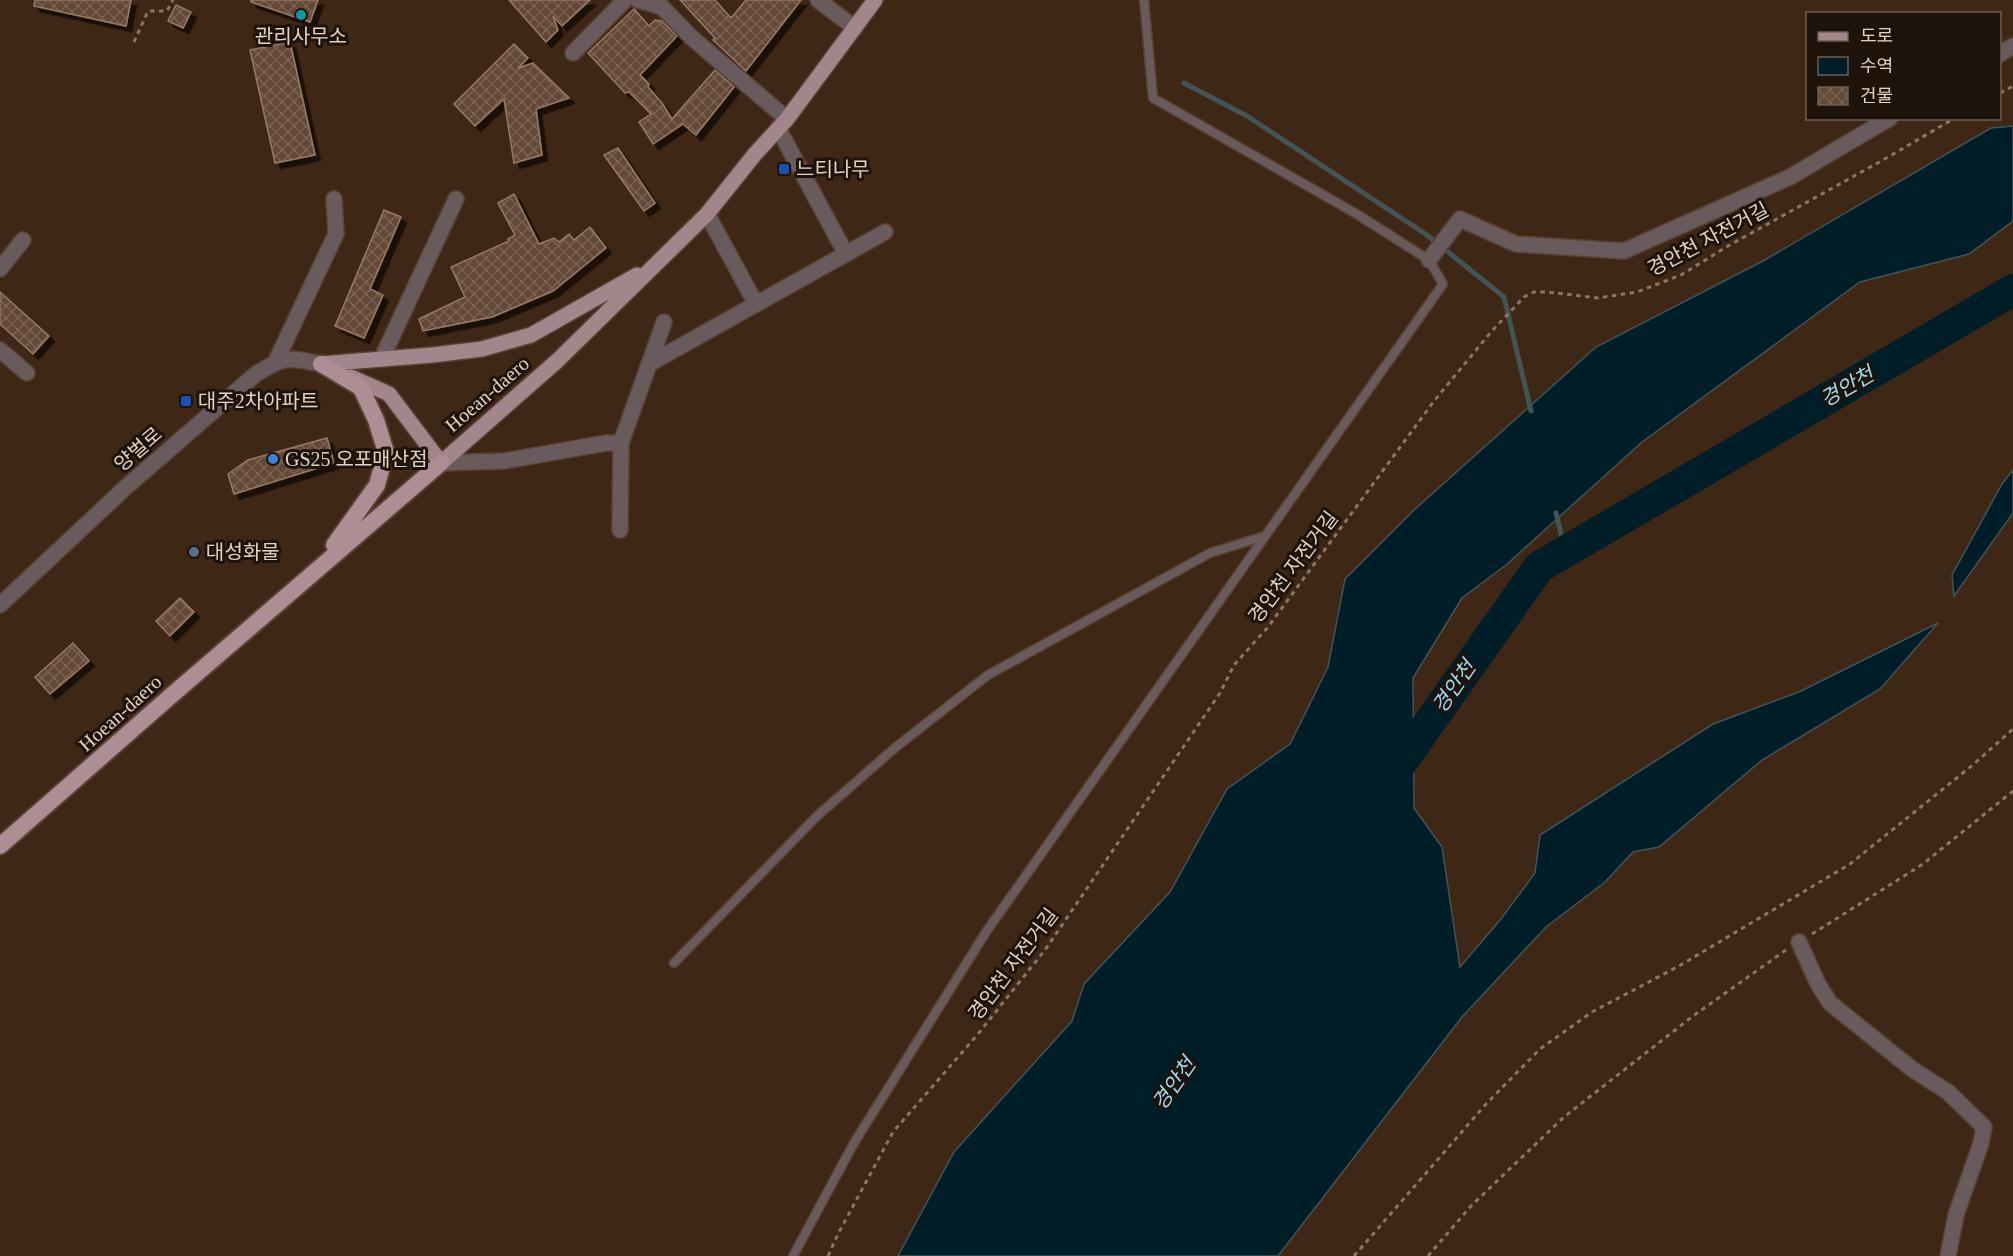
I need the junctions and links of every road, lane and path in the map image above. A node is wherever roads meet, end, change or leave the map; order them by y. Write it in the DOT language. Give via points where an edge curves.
graph roads {
  1 [pos="172,0"];
  2 [pos="625,0"];
  3 [pos="638,0"];
  4 [pos="818,0"];
  5 [pos="875,0"];
  6 [pos="1144,0"];
  7 [pos="855,28"];
  8 [pos="134,42"];
  9 [pos="573,53"];
  10 [pos="1887,120"];
  11 [pos="1952,120"];
  12 [pos="783,124"];
  13 [pos="334,199"];
  14 [pos="456,199"];
  15 [pos="707,214"];
  16 [pos="885,232"];
  17 [pos="23,240"];
  18 [pos="846,254"];
  19 [pos="1431,258"];
  20 [pos="655,265"];
  21 [pos="0,269"];
  22 [pos="756,304"];
  23 [pos="663,322"];
  24 [pos="0,350"];
  25 [pos="382,358"];
  26 [pos="276,361"];
  27 [pos="321,363"];
  28 [pos="649,364"];
  29 [pos="27,374"];
  30 [pos="621,443"];
  31 [pos="441,463"];
  32 [pos="620,530"];
  33 [pos="1266,536"];
  34 [pos="318,567"];
  35 [pos="0,605"];
  36 [pos="2013,729"];
  37 [pos="2013,791"];
  38 [pos="0,846"];
  39 [pos="1799,942"];
  40 [pos="674,963"];
  41 [pos="793,1256"];
  42 [pos="828,1256"];
  43 [pos="1354,1256"];
  44 [pos="1428,1256"];
  45 [pos="1948,1256"];
  1 -- 8 [label="path" via="167,11 148,11"];
  2 -- 9 [label="street"];
  3 -- 12 [label="street" via="662,7"];
  4 -- 7 [label="street"];
  5 -- 7 [label="main road, Hoean-daero"];
  6 -- 19 [label="lane" via="1153,98"];
  7 -- 12 [label="main road, Hoean-daero"];
  10 -- 19 [label="street" via="1790,177 1624,251 1516,244 1460,219"];
  11 -- 42 [label="path, 경안천 자전거길" via="1681,275 1637,292 1598,298 1548,292 1524,297 1434,401 1268,627 1234,665 1220,693 1045,950 978,1035 893,1132"];
  12 -- 15 [label="main road, Hoean-daero"];
  12 -- 18 [label="street"];
  13 -- 26 [label="street" via="336,234"];
  14 -- 25 [label="street"];
  15 -- 20 [label="main road, Hoean-daero"];
  15 -- 22 [label="street"];
  16 -- 18 [label="street"];
  17 -- 21 [label="street"];
  18 -- 22 [label="street"];
  19 -- 33 [label="lane" via="1443,284"];
  20 -- 25 [label="main road" via="531,334 482,349"];
  20 -- 31 [label="main road, Hoean-daero" via="557,361"];
  22 -- 28 [label="street"];
  23 -- 28 [label="street"];
  24 -- 29 [label="street"];
  25 -- 27 [label="main road"];
  26 -- 27 [label="street"];
  26 -- 35 [label="street, 양벌로" via="125,488"];
  27 -- 31 [label="main road" via="389,394"];
  27 -- 34 [label="highway" via="361,388 386,452 377,485"];
  28 -- 30 [label="street"];
  30 -- 31 [label="street" via="504,461"];
  30 -- 32 [label="street"];
  31 -- 34 [label="highway, Hoean-daero"];
  33 -- 40 [label="lane" via="1210,553 988,675 817,816"];
  33 -- 41 [label="lane" via="987,932 854,1143"];
  34 -- 38 [label="highway, Hoean-daero"];
  36 -- 43 [label="path" via="1851,864 1679,966 1592,1012 1540,1048"];
  37 -- 39 [label="path" via="1923,864"];
  39 -- 44 [label="path" via="1693,1016 1564,1117 1471,1206"];
  39 -- 45 [label="street" via="1830,1003 1912,1069 1948,1092 1984,1127 1956,1215"];
}
